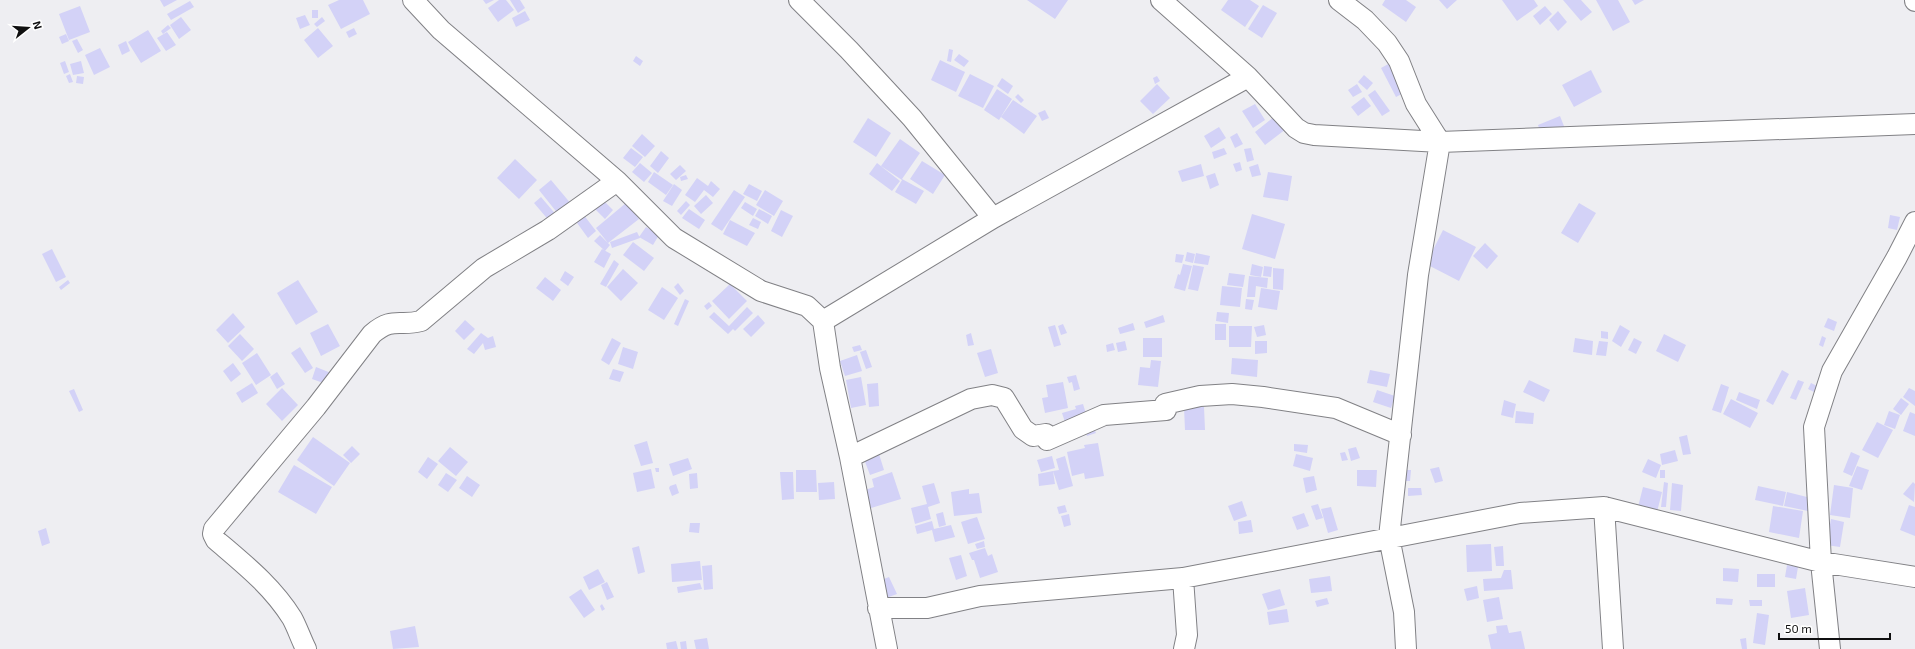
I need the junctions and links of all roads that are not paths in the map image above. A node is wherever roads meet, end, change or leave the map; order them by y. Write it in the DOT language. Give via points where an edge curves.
graph roads {
  1 [pos="413,0"];
  2 [pos="799,0"];
  3 [pos="1161,0"];
  4 [pos="1339,0"];
  5 [pos="1248,77"];
  6 [pos="1915,124"];
  7 [pos="1440,142"];
  8 [pos="617,181"];
  9 [pos="993,218"];
  10 [pos="1915,222"];
  11 [pos="824,321"];
  12 [pos="1401,435"];
  13 [pos="850,457"];
  14 [pos="1604,507"];
  15 [pos="1389,537"];
  16 [pos="1821,562"];
  17 [pos="1915,577"];
  18 [pos="1183,578"];
  19 [pos="878,608"];
  20 [pos="306,649"];
  21 [pos="887,649"];
  22 [pos="1184,649"];
  23 [pos="1406,649"];
  24 [pos="1613,649"];
  25 [pos="1830,649"];
  1 -- 8 [label="street" via="441,30"];
  2 -- 9 [label="street" via="912,118"];
  3 -- 5 [label="street"];
  4 -- 7 [label="street" via="1365,20 1387,43 1399,61 1416,104"];
  5 -- 7 [label="street" via="1296,128 1304,133"];
  5 -- 9 [label="street"];
  6 -- 7 [label="street"];
  7 -- 12 [label="street" via="1418,275"];
  8 -- 11 [label="street" via="674,238 761,291 807,306"];
  8 -- 20 [label="street" via="548,230 484,268 421,321 412,324 395,322 382,326 372,334 316,407 214,529 216,540 272,591 292,619"];
  9 -- 11 [label="street"];
  10 -- 16 [label="street" via="1832,371 1814,427"];
  11 -- 13 [label="street" via="830,368"];
  12 -- 13 [label="street" via="1336,408 1232,394 1200,396 1165,404 1166,410 1104,415 1047,440 1046,434 1032,436 1023,429 1004,398 992,395 971,399"];
  12 -- 15 [label="street"];
  13 -- 19 [label="street"];
  14 -- 15 [label="street" via="1520,513"];
  14 -- 16 [label="street"];
  14 -- 24 [label="street"];
  15 -- 18 [label="street"];
  15 -- 23 [label="street" via="1404,612"];
  16 -- 17 [label="street"];
  16 -- 25 [label="street"];
  18 -- 19 [label="street" via="980,596 927,608"];
  18 -- 22 [label="street" via="1187,635"];
  19 -- 21 [label="street"];
}
